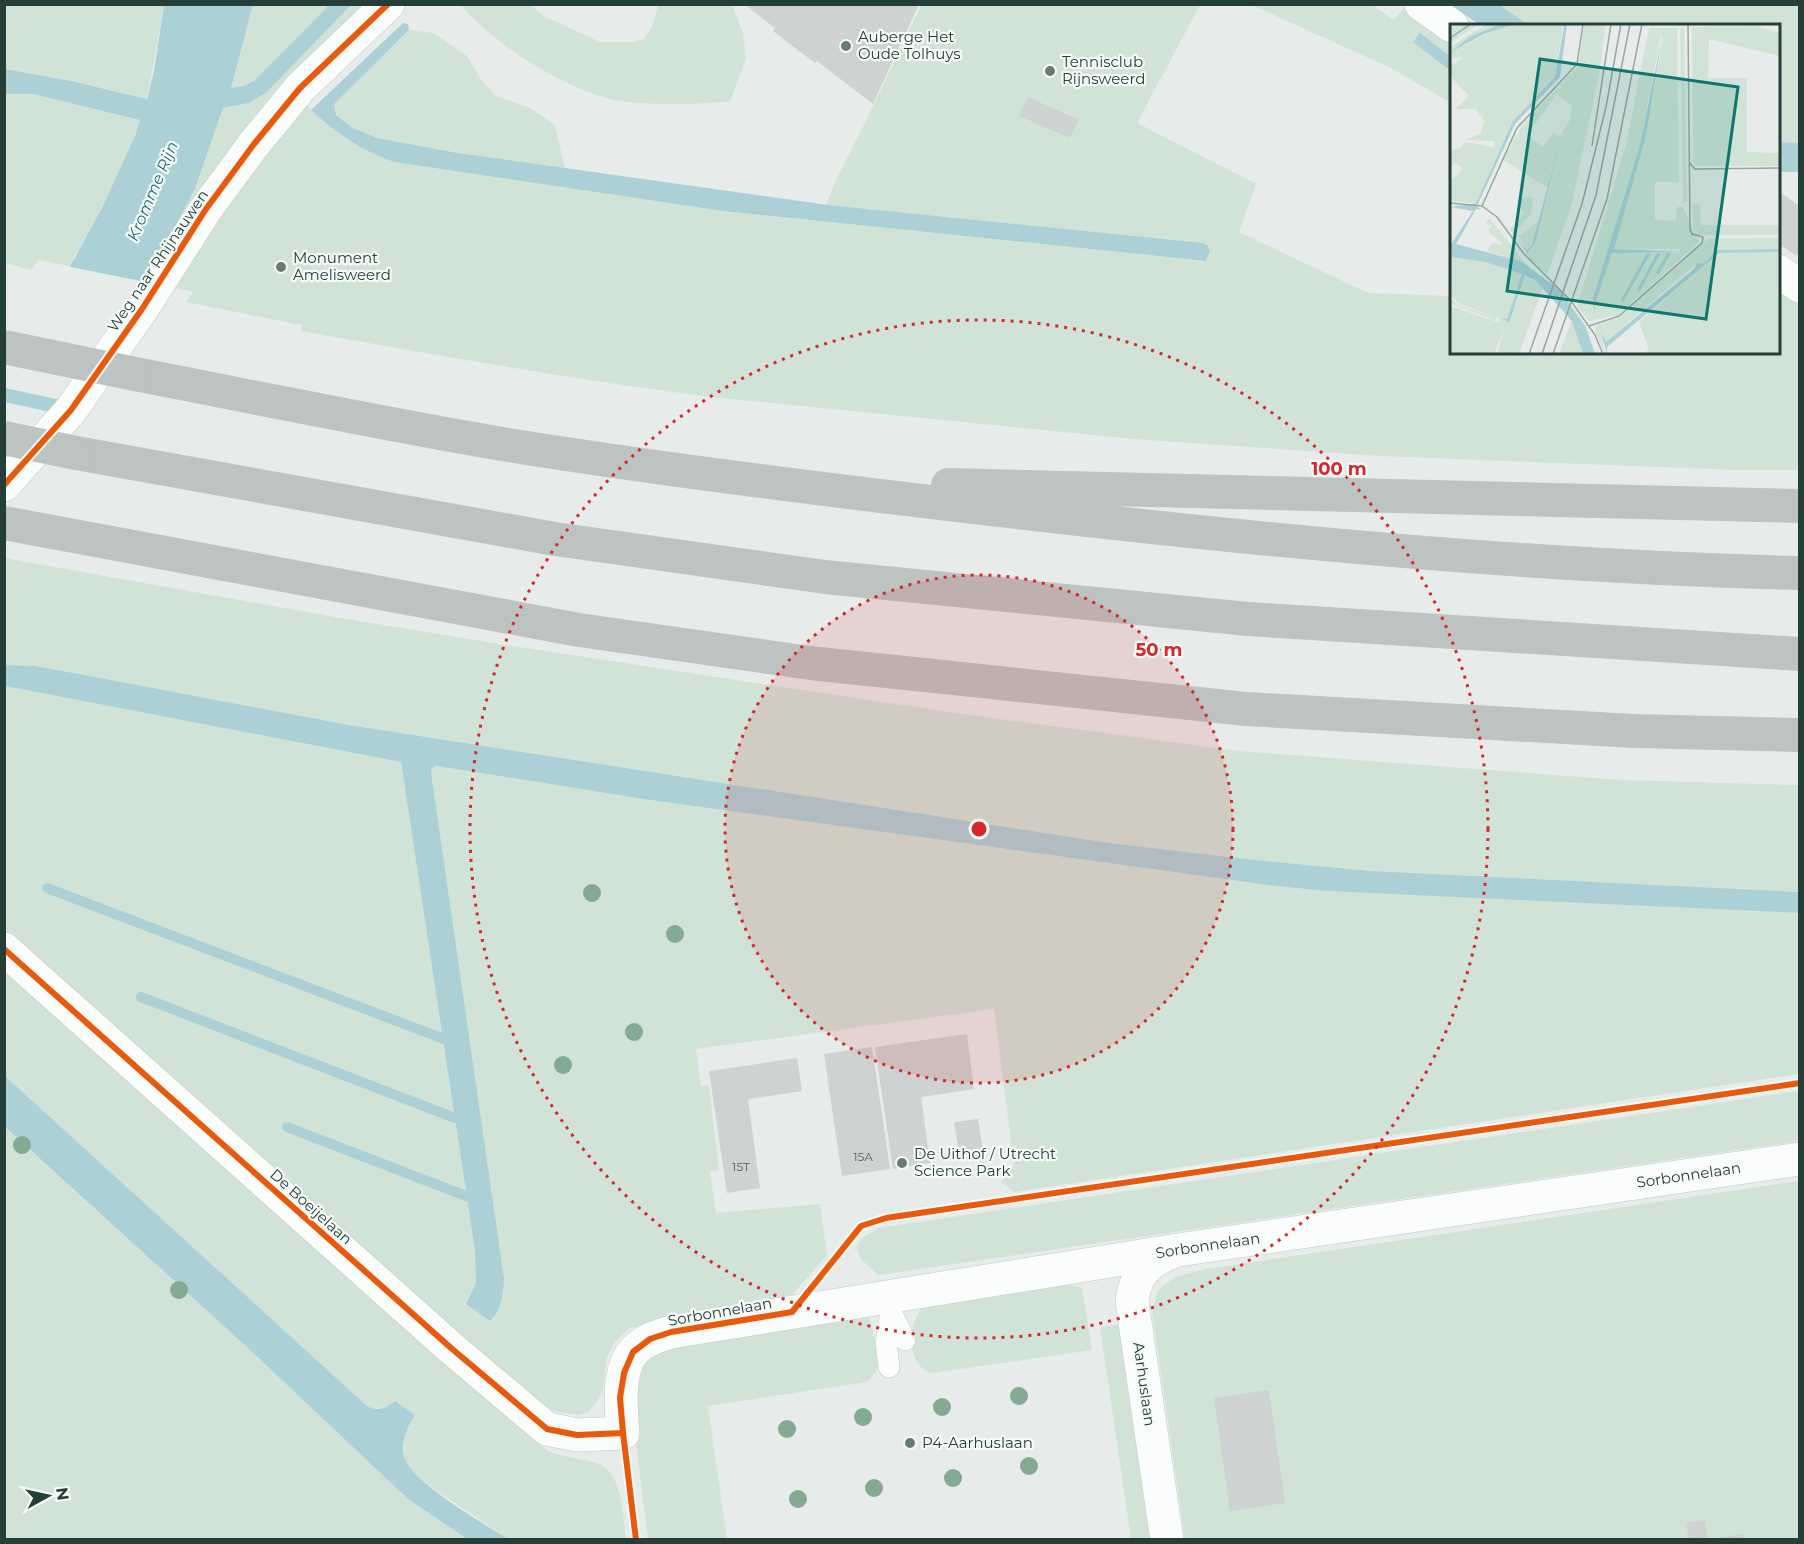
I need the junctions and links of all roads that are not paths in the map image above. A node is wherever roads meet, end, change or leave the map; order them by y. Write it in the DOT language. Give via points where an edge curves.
graph roads {
  1 [pos="388,4"];
  2 [pos="1421,4"];
  3 [pos="1450,25"];
  4 [pos="1780,272"];
  5 [pos="1800,286"];
  6 [pos="4,347"];
  7 [pos="4,438"];
  8 [pos="742,480"];
  9 [pos="4,485"];
  10 [pos="1800,506"];
  11 [pos="8,523"];
  12 [pos="1800,573"];
  13 [pos="1800,654"];
  14 [pos="1800,735"];
  15 [pos="4,949"];
  16 [pos="1800,1159"];
  17 [pos="1178,1250"];
  18 [pos="891,1304"];
  19 [pos="905,1340"];
  20 [pos="889,1367"];
  21 [pos="622,1433"];
  22 [pos="1167,1539"];
  1 -- 9 [label="street, Weg naar Rhijnauwen" via="300,88 254,144 71,410"];
  2 -- 3 [label="street"];
  4 -- 5 [label="street"];
  6 -- 8 [label="highway, bridge" via="505,444"];
  7 -- 13 [label="highway, bridge" via="555,539 825,577 1248,620"];
  8 -- 10 [label="highway"];
  8 -- 12 [label="highway" via="1259,539 1506,561"];
  11 -- 14 [label="highway" via="579,630 810,663 1245,708 1634,731"];
  15 -- 21 [label="street, De Boeijelaan" via="546,1429 577,1435"];
  16 -- 17 [label="street, Sorbonnelaan"];
  17 -- 18 [label="street, Sorbonnelaan"];
  17 -- 22 [label="street, Aarhuslaan" via="1155,1259 1142,1272 1134,1286 1132,1302"];
  18 -- 19 [label="lane"];
  18 -- 20 [label="lane" via="886,1343"];
  18 -- 21 [label="street, Sorbonnelaan" via="700,1326 650,1339 633,1352 624,1373 620,1398"];
}
